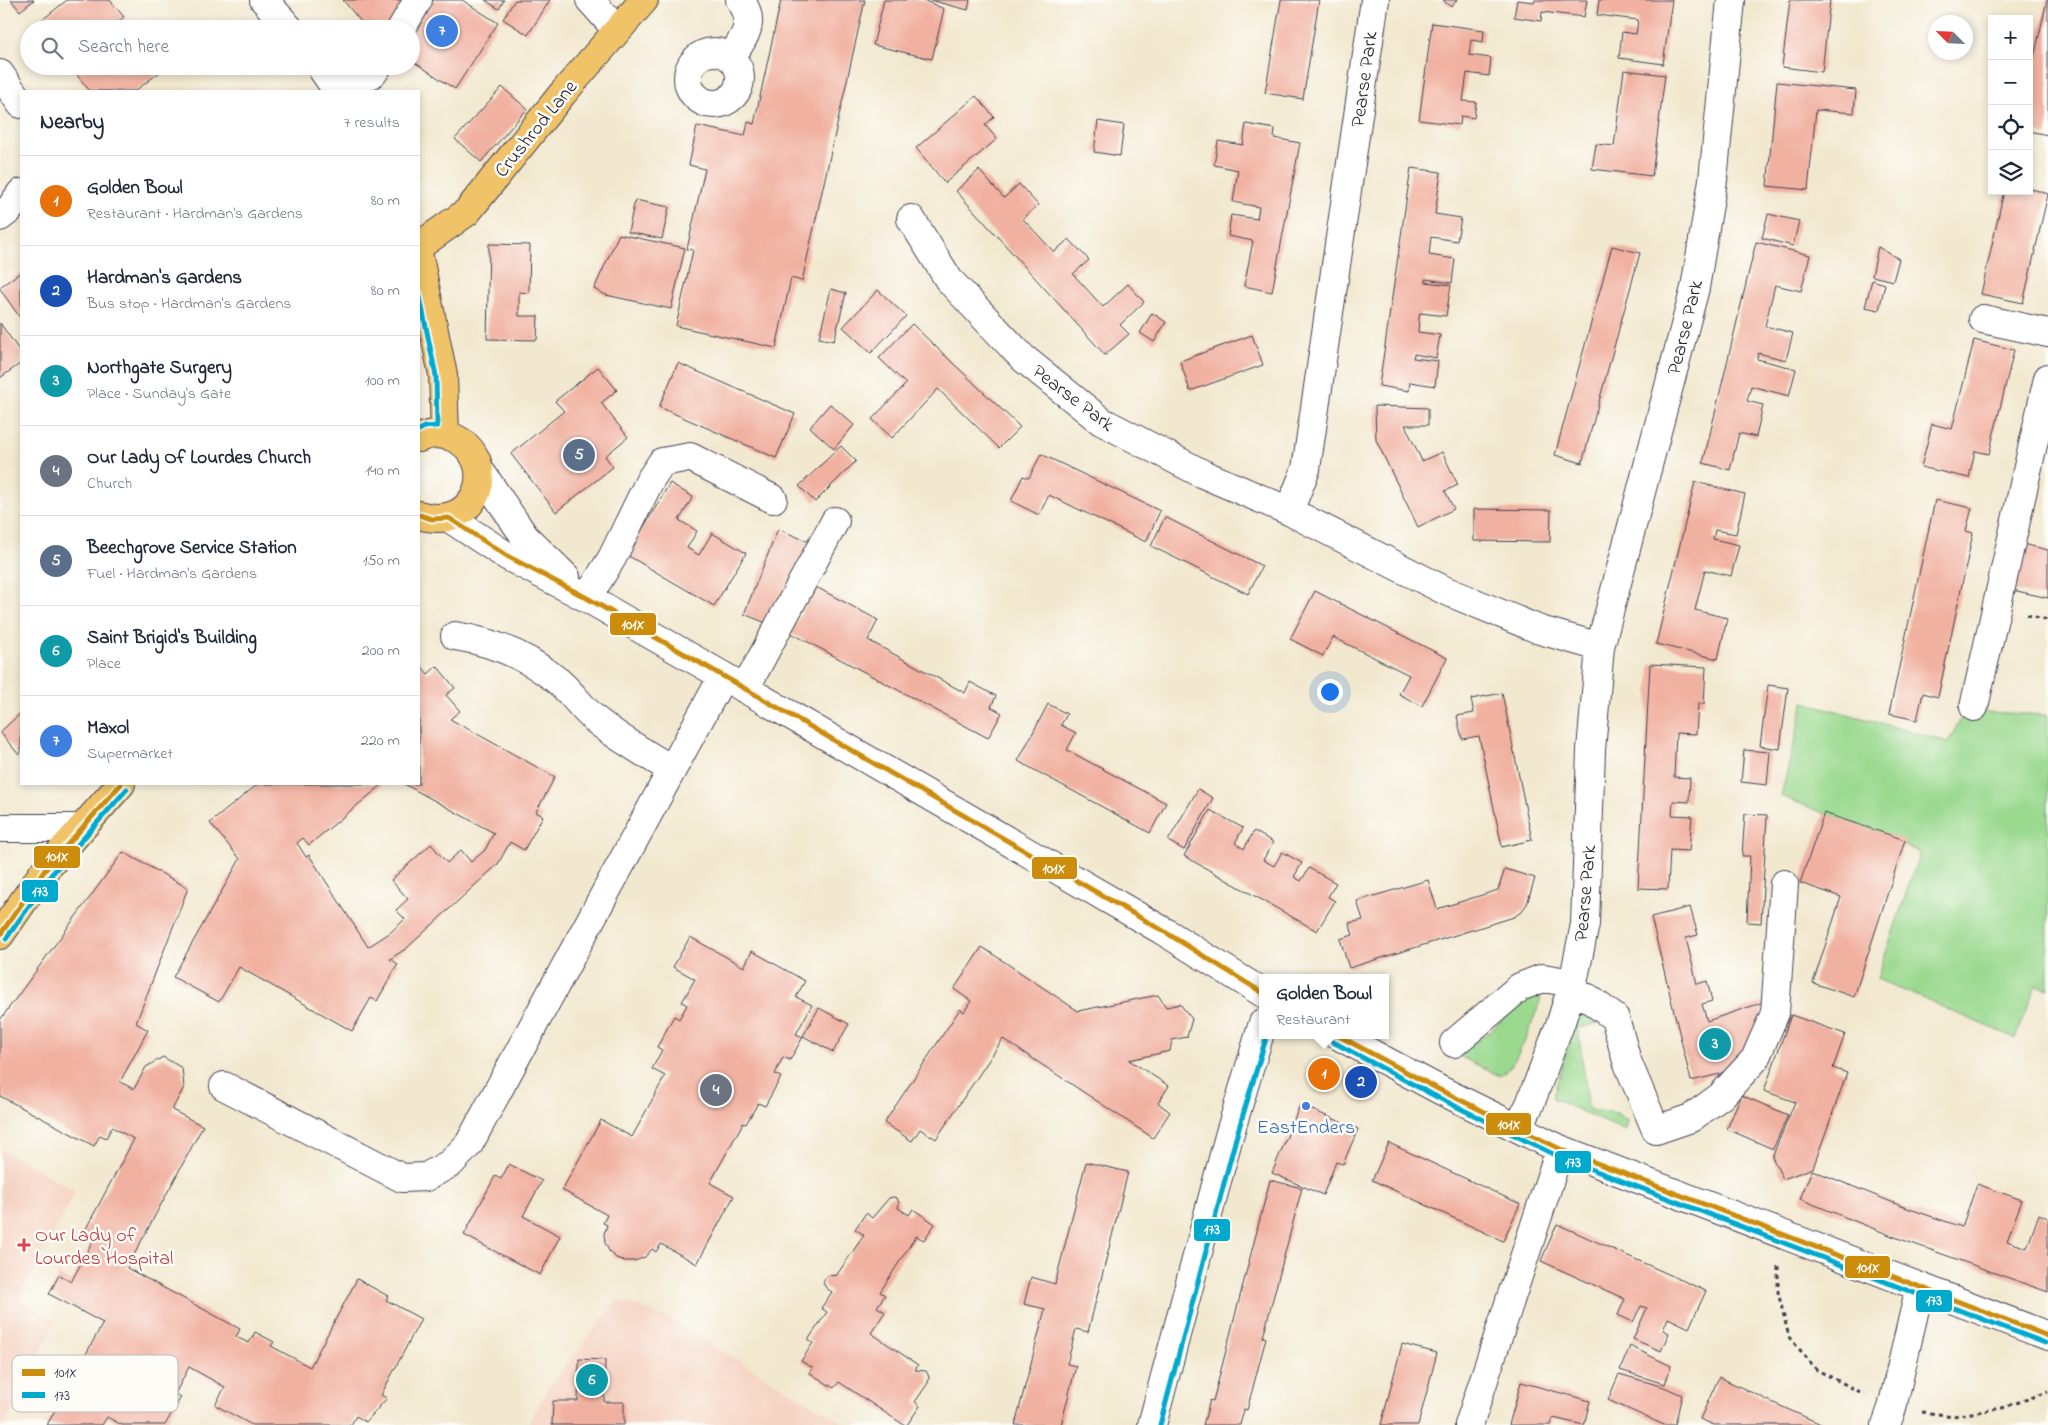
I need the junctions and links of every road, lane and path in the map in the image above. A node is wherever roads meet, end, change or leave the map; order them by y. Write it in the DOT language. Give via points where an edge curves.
graph roads {
  1 [pos="418,0"];
  2 [pos="590,0"];
  3 [pos="644,0"];
  4 [pos="740,0"];
  5 [pos="1375,0"];
  6 [pos="1731,0"];
  7 [pos="271,2"];
  8 [pos="284,20"];
  9 [pos="406,20"];
  10 [pos="618,30"];
  11 [pos="731,58"];
  12 [pos="0,74"];
  13 [pos="326,75"];
  14 [pos="370,75"];
  15 [pos="336,90"];
  16 [pos="347,90"];
  17 [pos="20,103"];
  18 [pos="20,194"];
  19 [pos="0,217"];
  20 [pos="910,219"];
  21 [pos="420,245"];
  22 [pos="420,262"];
  23 [pos="1984,319"];
  24 [pos="2048,333"];
  25 [pos="2048,378"];
  26 [pos="432,436"];
  27 [pos="479,469"];
  28 [pos="773,499"];
  29 [pos="1289,511"];
  30 [pos="420,515"];
  31 [pos="449,518"];
  32 [pos="835,520"];
  33 [pos="587,598"];
  34 [pos="455,636"];
  35 [pos="1600,647"];
  36 [pos="734,683"];
  37 [pos="1974,707"];
  38 [pos="671,769"];
  39 [pos="119,785"];
  40 [pos="0,828"];
  41 [pos="82,828"];
  42 [pos="1784,884"];
  43 [pos="0,935"];
  44 [pos="1571,987"];
  45 [pos="1259,991"];
  46 [pos="1259,1036"];
  47 [pos="1344,1039"];
  48 [pos="1454,1042"];
  49 [pos="224,1086"];
  50 [pos="1518,1128"];
  51 [pos="1560,1149"];
  52 [pos="1920,1287"];
  53 [pos="2048,1336"];
  54 [pos="1152,1425"];
  55 [pos="1469,1425"];
  56 [pos="1886,1425"];
  1 -- 9 [label="street"];
  2 -- 10 [label="street"];
  3 -- 10 [label="main road, Crushrod Lane"];
  4 -- 11 [label="street" via="747,9 750,23"];
  5 -- 29 [label="street, Pearse Park" via="1306,469"];
  6 -- 35 [label="street, Pearse Park" via="1712,180 1695,288"];
  7 -- 8 [label="street"];
  10 -- 21 [label="main road, Crushrod Lane" via="467,212"];
  12 -- 17 [label="street"];
  13 -- 15 [label="street"];
  14 -- 16 [label="street"];
  18 -- 19 [label="street"];
  20 -- 29 [label="street, Pearse Park" via="949,280 1023,358 1101,421 1203,474"];
  22 -- 26 [label="main road" via="443,375"];
  23 -- 24 [label="street"];
  25 -- 37 [label="street"];
  26 -- 27 [label="main road" via="461,441 473,454"];
  27 -- 31 [label="main road" via="473,499 463,511"];
  27 -- 33 [label="street" via="525,537"];
  28 -- 33 [label="street" via="690,457 662,462 612,558"];
  29 -- 35 [label="street, Pearse Park" via="1444,590 1540,630"];
  30 -- 31 [label="main road" via="432,519"];
  31 -- 33 [label="street" via="507,556"];
  32 -- 36 [label="street"];
  33 -- 36 [label="street"];
  34 -- 38 [label="street" via="500,647 530,661 560,683 596,720"];
  35 -- 44 [label="street, Pearse Park" via="1591,750 1585,924"];
  36 -- 38 [label="street"];
  36 -- 45 [label="street"];
  38 -- 49 [label="street" via="469,1144 451,1163 426,1177 402,1178"];
  39 -- 41 [label="main road"];
  40 -- 41 [label="street"];
  41 -- 43 [label="main road" via="45,870"];
  42 -- 44 [label="street" via="1776,1013 1755,1059 1721,1096 1691,1118 1656,1130 1627,1061 1615,1018"];
  44 -- 48 [label="street" via="1544,978 1520,987"];
  44 -- 50 [label="street, Pearse Park" via="1561,1022"];
  46 -- 54 [label="street"];
  47 -- 50 [label="street"];
  50 -- 51 [label="street"];
  51 -- 52 [label="street"];
  51 -- 55 [label="street"];
  52 -- 53 [label="street"];
  52 -- 56 [label="street"];
}
